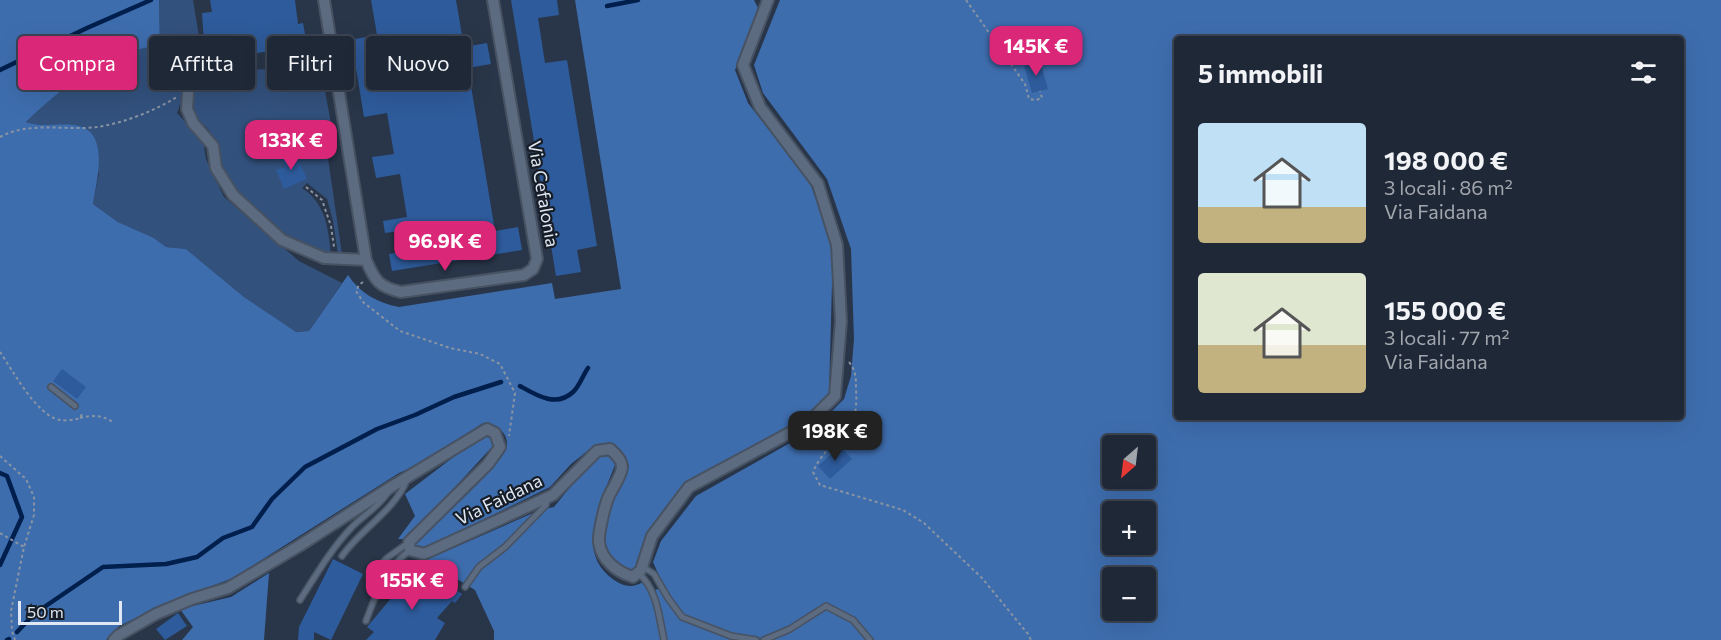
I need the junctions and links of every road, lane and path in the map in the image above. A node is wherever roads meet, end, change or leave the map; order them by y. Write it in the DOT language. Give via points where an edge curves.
graph roads {
  1 [pos="324,0"];
  2 [pos="493,0"];
  3 [pos="768,0"];
  4 [pos="966,0"];
  5 [pos="182,90"];
  6 [pos="188,90"];
  7 [pos="1040,91"];
  8 [pos="0,138"];
  9 [pos="306,187"];
  10 [pos="335,258"];
  11 [pos="366,260"];
  12 [pos="359,285"];
  13 [pos="839,351"];
  14 [pos="0,352"];
  15 [pos="51,387"];
  16 [pos="75,406"];
  17 [pos="855,417"];
  18 [pos="80,418"];
  19 [pos="113,422"];
  20 [pos="849,428"];
  21 [pos="500,447"];
  22 [pos="0,456"];
  23 [pos="409,476"];
  24 [pos="391,487"];
  25 [pos="548,497"];
  26 [pos="0,533"];
  27 [pos="410,546"];
  28 [pos="24,547"];
  29 [pos="342,556"];
  30 [pos="640,569"];
  31 [pos="375,571"];
  32 [pos="465,587"];
  33 [pos="300,600"];
  34 [pos="366,621"];
  35 [pos="15,640"];
  36 [pos="114,640"];
  37 [pos="664,640"];
  38 [pos="756,640"];
  39 [pos="764,640"];
  40 [pos="870,640"];
  41 [pos="1031,640"];
  1 -- 11 [label="street, Via Cefalonia"];
  2 -- 11 [label="street, Via Cefalonia" via="537,259 533,269 524,275 401,292 384,288"];
  3 -- 13 [label="street" via="742,65 760,107 818,184 837,245"];
  4 -- 7 [label="path" via="1025,84 1029,99 1042,98"];
  5 -- 8 [label="path" via="176,98 144,114 97,127 26,129 11,131"];
  6 -- 10 [label="street" via="187,109 193,123 213,146 216,168 232,195 282,240 324,258"];
  9 -- 10 [label="path" via="322,200 326,209"];
  10 -- 11 [label="street"];
  12 -- 21 [label="path" via="356,291 363,302 400,331 480,354 500,364 514,393 511,431"];
  13 -- 17 [label="path" via="855,369"];
  13 -- 30 [label="street" via="836,396 808,423 689,487 652,536"];
  14 -- 18 [label="path" via="46,413 60,420"];
  15 -- 16 [label="lane"];
  16 -- 18 [label="path" via="81,410"];
  17 -- 20 [label="path"];
  17 -- 20 [label="path" via="862,420 859,429"];
  18 -- 19 [label="path" via="95,416"];
  20 -- 41 [label="path" via="819,457 813,472 820,485 903,510 924,523 982,578"];
  21 -- 23 [label="street" via="495,433 484,430"];
  21 -- 27 [label="street, Via Faidana"];
  22 -- 28 [label="path" via="26,478 34,497 34,515"];
  23 -- 24 [label="street"];
  23 -- 29 [label="lane" via="403,491"];
  24 -- 33 [label="lane" via="382,502 336,544"];
  24 -- 36 [label="street" via="228,588 156,614"];
  25 -- 27 [label="street, Via Faidana" via="424,554"];
  25 -- 30 [label="street, Via Faidana" via="597,451 610,449 622,465 607,501 599,542 608,562 625,575 633,577"];
  25 -- 32 [label="lane" via="546,505 506,547 479,567"];
  26 -- 28 [label="path"];
  27 -- 31 [label="lane" via="387,558"];
  27 -- 34 [label="lane" via="387,572"];
  28 -- 35 [label="path" via="11,611"];
  30 -- 37 [label="lane" via="652,591"];
  30 -- 38 [label="lane" via="654,574 682,617 731,636"];
  39 -- 40 [label="lane" via="826,606 853,620"];
}
